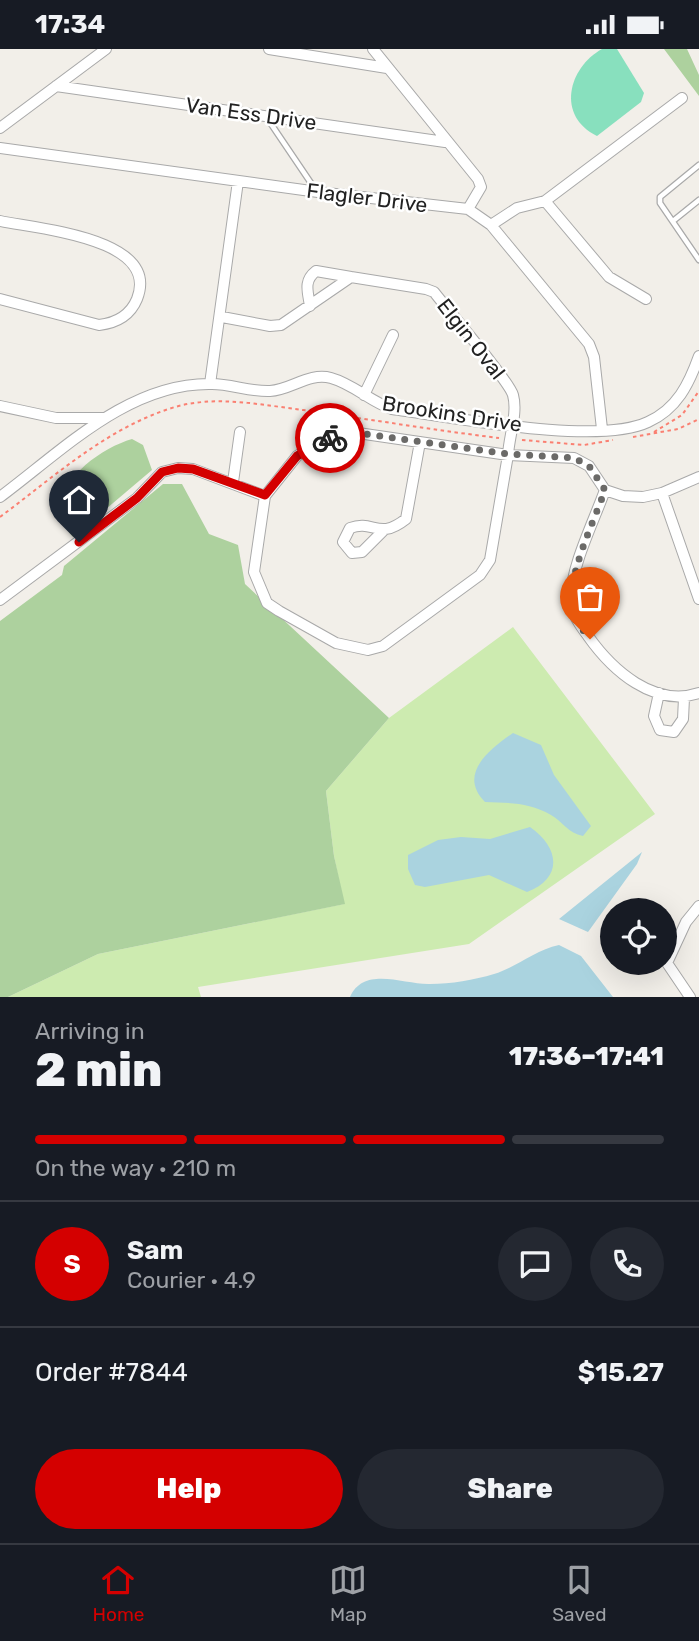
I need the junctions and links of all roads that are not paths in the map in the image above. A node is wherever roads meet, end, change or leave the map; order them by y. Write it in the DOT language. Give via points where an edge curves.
graph roads {
  1 [pos="106,49"];
  2 [pos="269,49"];
  3 [pos="373,49"];
  4 [pos="387,68"];
  5 [pos="56,86"];
  6 [pos="682,98"];
  7 [pos="265,115"];
  8 [pos="0,128"];
  9 [pos="445,142"];
  10 [pos="0,148"];
  11 [pos="699,165"];
  12 [pos="238,181"];
  13 [pos="318,192"];
  14 [pos="699,200"];
  15 [pos="545,201"];
  16 [pos="468,209"];
  17 [pos="0,221"];
  18 [pos="673,221"];
  19 [pos="491,225"];
  20 [pos="699,260"];
  21 [pos="351,277"];
  22 [pos="0,299"];
  23 [pos="646,299"];
  24 [pos="310,306"];
  25 [pos="222,317"];
  26 [pos="393,335"];
  27 [pos="699,356"];
  28 [pos="210,384"];
  29 [pos="364,395"];
  30 [pos="0,406"];
  31 [pos="105,418"];
  32 [pos="512,426"];
  33 [pos="602,429"];
  34 [pos="240,432"];
  35 [pos="420,442"];
  36 [pos="508,454"];
  37 [pos="699,477"];
  38 [pos="233,482"];
  39 [pos="605,490"];
  40 [pos="662,493"];
  41 [pos="265,495"];
  42 [pos="0,497"];
  43 [pos="383,531"];
  44 [pos="699,599"];
  45 [pos="0,600"];
  46 [pos="659,693"];
  47 [pos="699,693"];
  48 [pos="684,698"];
  49 [pos="699,906"];
  50 [pos="690,997"];
  1 -- 5 [label="street"];
  2 -- 4 [label="street"];
  3 -- 4 [label="street"];
  4 -- 9 [label="street"];
  5 -- 7 [label="street, Van Ess Drive"];
  5 -- 8 [label="street"];
  6 -- 15 [label="street"];
  7 -- 9 [label="street, Van Ess Drive"];
  7 -- 13 [label="lane"];
  9 -- 16 [label="street" via="481,187"];
  10 -- 12 [label="street, Flagler Drive"];
  11 -- 18 [label="lane" via="660,197"];
  12 -- 13 [label="street, Flagler Drive"];
  12 -- 25 [label="street"];
  13 -- 16 [label="street, Flagler Drive"];
  14 -- 18 [label="lane"];
  15 -- 19 [label="street" via="517,208"];
  15 -- 23 [label="street" via="610,277"];
  16 -- 19 [label="street, Flagler Drive"];
  17 -- 22 [label="street" via="107,245 129,257 138,269 138,297 121,319 99,325"];
  18 -- 20 [label="lane"];
  19 -- 33 [label="street, Flagler Drive" via="589,344"];
  21 -- 24 [label="street"];
  21 -- 24 [label="street, Elgin Oval" via="316,271 306,284"];
  21 -- 32 [label="street, Elgin Oval" via="434,292 513,393"];
  24 -- 25 [label="street" via="281,325"];
  25 -- 28 [label="street"];
  26 -- 29 [label="street"];
  27 -- 33 [label="street, Brookins Drive" via="687,388 661,414 633,427"];
  28 -- 29 [label="street, Brookins Drive" via="269,391 302,380 331,378"];
  28 -- 31 [label="street, Brookins Drive" via="127,404"];
  29 -- 32 [label="street, Brookins Drive" via="392,409"];
  30 -- 31 [label="street" via="56,418"];
  31 -- 42 [label="street, Brookins Drive"];
  32 -- 33 [label="street, Brookins Drive"];
  32 -- 36 [label="street, Elgin Oval"];
  34 -- 38 [label="street"];
  35 -- 36 [label="street"];
  35 -- 41 [label="street" via="358,433 333,437 297,456"];
  35 -- 43 [label="street" via="406,519"];
  36 -- 39 [label="street" via="574,458 589,466"];
  36 -- 41 [label="street" via="490,560 480,575 383,646 368,650 336,643 267,603 254,572"];
  37 -- 40 [label="street"];
  38 -- 41 [label="street"];
  38 -- 45 [label="street" via="193,469 162,472 137,498"];
  39 -- 40 [label="street" via="643,497"];
  39 -- 46 [label="street" via="573,582 575,617 617,672"];
  40 -- 44 [label="street"];
  46 -- 48 [label="street"];
  46 -- 48 [label="street" via="654,716 660,730 674,732 683,719"];
  47 -- 48 [label="street"];
  49 -- 50 [label="street" via="686,922 667,963"];
}
